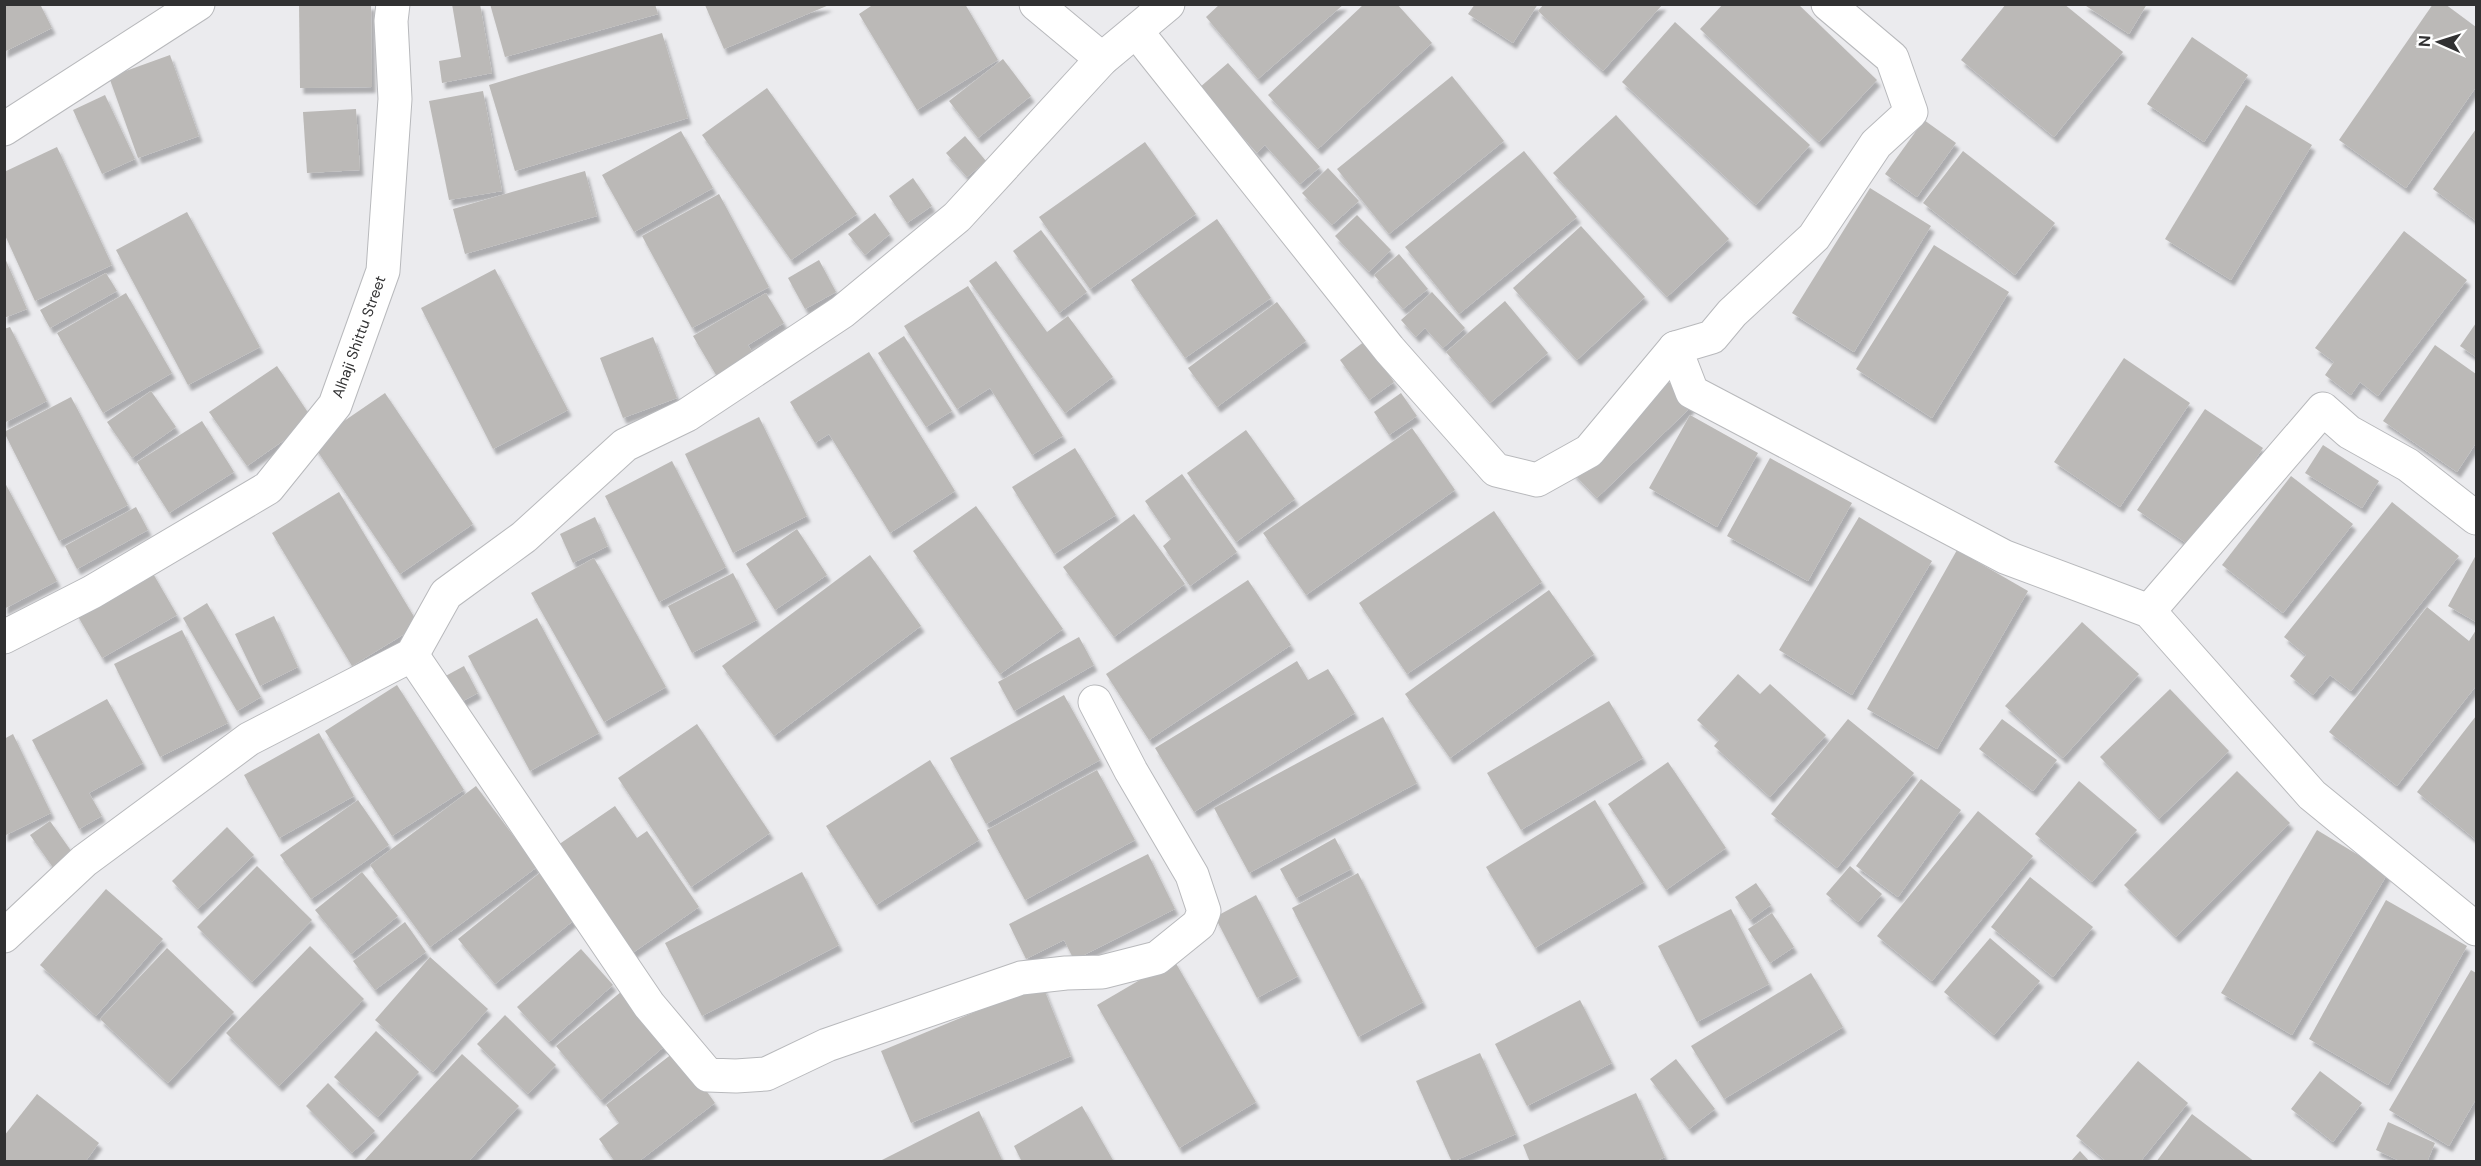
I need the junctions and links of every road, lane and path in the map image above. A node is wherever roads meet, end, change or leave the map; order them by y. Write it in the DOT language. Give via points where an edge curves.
graph roads {
  1 [pos="198,4"];
  2 [pos="393,4"];
  3 [pos="1036,4"];
  4 [pos="1168,4"];
  5 [pos="1828,4"];
  6 [pos="1136,31"];
  7 [pos="1102,59"];
  8 [pos="4,129"];
  9 [pos="1675,348"];
  10 [pos="2476,518"];
  11 [pos="2149,611"];
  12 [pos="4,638"];
  13 [pos="412,655"];
  14 [pos="1095,702"];
  15 [pos="2476,929"];
  16 [pos="4,936"];
  1 -- 8 [label="street"];
  2 -- 12 [label="street, Alhaji Shittu Street" via="395,99 383,271 335,405 268,488 92,592"];
  3 -- 7 [label="street"];
  4 -- 6 [label="street"];
  5 -- 9 [label="street" via="1892,58 1911,112 1876,144 1814,237 1732,313 1712,337"];
  6 -- 7 [label="street"];
  6 -- 9 [label="street" via="1389,349 1496,470 1537,480 1589,451"];
  7 -- 13 [label="street" via="957,217 842,312 687,415 625,445 524,537 446,594"];
  9 -- 11 [label="street" via="1692,392 2005,557"];
  10 -- 11 [label="street" via="2408,465 2349,432 2323,409"];
  11 -- 15 [label="street" via="2312,795"];
  13 -- 14 [label="street" via="649,1005 708,1075 766,1074 827,1045 1021,978 1102,972 1157,958 1199,924 1204,911 1192,875"];
  13 -- 16 [label="street" via="249,739 84,861"];
}
